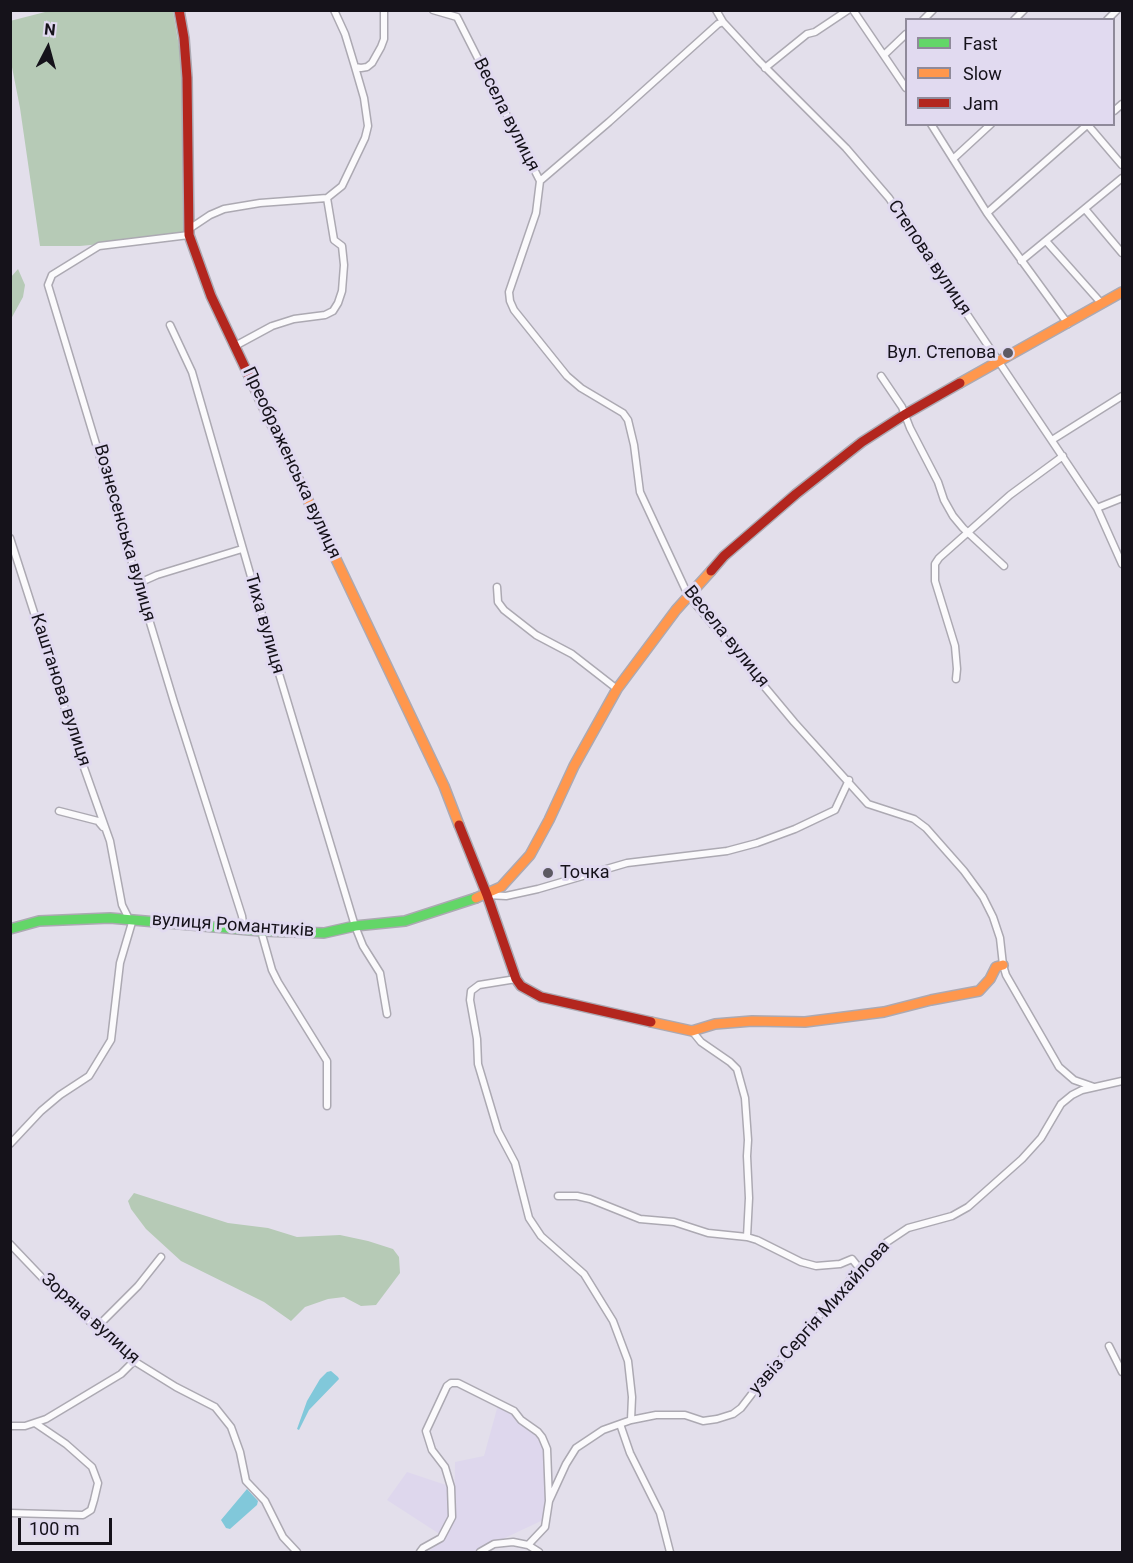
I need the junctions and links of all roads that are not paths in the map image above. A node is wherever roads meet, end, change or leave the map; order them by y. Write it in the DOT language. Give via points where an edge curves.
graph roads {
  1 [pos="179,10"];
  2 [pos="334,10"];
  3 [pos="384,10"];
  4 [pos="433,10"];
  5 [pos="716,10"];
  6 [pos="851,10"];
  7 [pos="723,22"];
  8 [pos="905,35"];
  9 [pos="884,55"];
  10 [pos="355,67"];
  11 [pos="765,68"];
  12 [pos="905,86"];
  13 [pos="932,126"];
  14 [pos="989,126"];
  15 [pos="1090,126"];
  16 [pos="953,159"];
  17 [pos="1122,165"];
  18 [pos="1122,178"];
  19 [pos="540,181"];
  20 [pos="327,198"];
  21 [pos="1085,209"];
  22 [pos="987,213"];
  23 [pos="189,232"];
  24 [pos="1046,241"];
  25 [pos="1122,253"];
  26 [pos="1021,261"];
  27 [pos="1122,292"];
  28 [pos="1102,304"];
  29 [pos="1068,324"];
  30 [pos="170,325"];
  31 [pos="235,346"];
  32 [pos="999,363"];
  33 [pos="881,376"];
  34 [pos="1122,396"];
  35 [pos="904,415"];
  36 [pos="1053,440"];
  37 [pos="1063,456"];
  38 [pos="1122,498"];
  39 [pos="1097,508"];
  40 [pos="967,532"];
  41 [pos="10,538"];
  42 [pos="242,549"];
  43 [pos="1122,564"];
  44 [pos="1004,566"];
  45 [pos="139,583"];
  46 [pos="497,587"];
  47 [pos="688,595"];
  48 [pos="956,679"];
  49 [pos="617,689"];
  50 [pos="849,780"];
  51 [pos="58,811"];
  52 [pos="105,829"];
  53 [pos="487,895"];
  54 [pos="131,919"];
  55 [pos="355,926"];
  56 [pos="10,929"];
  57 [pos="244,930"];
  58 [pos="261,931"];
  59 [pos="1003,965"];
  60 [pos="516,979"];
  61 [pos="387,1014"];
  62 [pos="692,1031"];
  63 [pos="1074,1080"];
  64 [pos="1122,1081"];
  65 [pos="1094,1087"];
  66 [pos="1072,1095"];
  67 [pos="327,1106"];
  68 [pos="10,1144"];
  69 [pos="558,1196"];
  70 [pos="747,1237"];
  71 [pos="10,1244"];
  72 [pos="161,1257"];
  73 [pos="860,1269"];
  74 [pos="97,1328"];
  75 [pos="1109,1346"];
  76 [pos="134,1361"];
  77 [pos="1122,1372"];
  78 [pos="631,1420"];
  79 [pos="35,1423"];
  80 [pos="620,1424"];
  81 [pos="10,1426"];
  82 [pos="549,1501"];
  83 [pos="10,1513"];
  84 [pos="528,1545"];
  85 [pos="297,1552"];
  86 [pos="420,1552"];
  87 [pos="480,1552"];
  88 [pos="539,1552"];
  89 [pos="670,1552"];
  1 -- 23 [label="street, Преображенська вулиця" via="187,78"];
  2 -- 10 [label="street"];
  3 -- 10 [label="street" via="381,47 367,67"];
  4 -- 19 [label="street, Весела вулиця" via="457,17"];
  5 -- 7 [label="street, Степова вулиця"];
  6 -- 9 [label="street"];
  6 -- 11 [label="street" via="807,34"];
  7 -- 11 [label="street, Степова вулиця"];
  7 -- 19 [label="street"];
  8 -- 9 [label="street"];
  9 -- 12 [label="street"];
  10 -- 20 [label="street" via="368,126 349,174"];
  11 -- 32 [label="street, Степова вулиця" via="846,147 889,198"];
  13 -- 16 [label="street"];
  14 -- 16 [label="street"];
  15 -- 17 [label="street"];
  15 -- 22 [label="street"];
  16 -- 22 [label="street"];
  18 -- 21 [label="street"];
  19 -- 47 [label="street, Весела вулиця" via="536,213 509,292 510,301 567,376 628,420 640,492"];
  20 -- 23 [label="street" via="224,209"];
  20 -- 31 [label="street" via="334,240 342,246 344,265 338,303 325,315 272,326"];
  21 -- 24 [label="street"];
  21 -- 25 [label="street"];
  22 -- 26 [label="street"];
  23 -- 31 [label="street, Преображенська вулиця" via="211,296"];
  23 -- 45 [label="street, Вознесенська вулиця" via="99,246 52,275 48,285"];
  24 -- 26 [label="street"];
  24 -- 28 [label="street"];
  26 -- 29 [label="street"];
  27 -- 28 [label="street"];
  28 -- 29 [label="street"];
  29 -- 32 [label="street"];
  30 -- 42 [label="street, Тиха вулиця" via="192,372"];
  31 -- 53 [label="street, Преображенська вулиця" via="444,786"];
  32 -- 35 [label="street"];
  32 -- 36 [label="street, Степова вулиця"];
  33 -- 35 [label="street"];
  34 -- 36 [label="street"];
  35 -- 40 [label="street" via="944,500"];
  35 -- 47 [label="street" via="844,455 796,494 724,556"];
  36 -- 37 [label="street, Степова вулиця"];
  37 -- 39 [label="street, Степова вулиця"];
  37 -- 40 [label="street"];
  38 -- 39 [label="street"];
  39 -- 43 [label="street, Степова вулиця"];
  40 -- 44 [label="street"];
  40 -- 48 [label="street" via="939,558 933,572 955,646"];
  41 -- 52 [label="street, Каштанова вулиця"];
  42 -- 45 [label="street" via="156,574"];
  42 -- 55 [label="street, Тиха вулиця"];
  45 -- 57 [label="street, Вознесенська вулиця"];
  46 -- 49 [label="street" via="498,602 504,610"];
  47 -- 49 [label="street"];
  47 -- 50 [label="street, Весела вулиця" via="794,722"];
  49 -- 53 [label="street" via="530,855"];
  50 -- 53 [label="street" via="835,810 758,843 627,864 506,896"];
  50 -- 59 [label="street, Весела вулиця" via="868,804 904,814 926,828 964,871 993,917"];
  51 -- 52 [label="street" via="98,821"];
  52 -- 54 [label="street, Каштанова вулиця" via="122,905"];
  53 -- 55 [label="street, вулиця Романтиків" via="405,921"];
  53 -- 60 [label="street, Преображенська вулиця"];
  54 -- 56 [label="street, вулиця Романтиків" via="60,919"];
  54 -- 57 [label="street, вулиця Романтиків"];
  54 -- 68 [label="street" via="107,1048 89,1076 41,1111"];
  55 -- 58 [label="street, вулиця Романтиків" via="324,933"];
  55 -- 61 [label="street, Тиха вулиця" via="380,973"];
  57 -- 58 [label="street, вулиця Романтиків"];
  58 -- 67 [label="street" via="278,982 327,1061"];
  59 -- 62 [label="street" via="996,967 979,991 884,1012 806,1022 715,1024"];
  59 -- 63 [label="street, Весела вулиця" via="1059,1067"];
  60 -- 62 [label="street" via="541,997"];
  60 -- 78 [label="street" via="471,991 478,1064 498,1131 515,1163 529,1218 541,1236 584,1274 613,1321 628,1361"];
  62 -- 70 [label="street" via="737,1070 748,1140"];
  63 -- 65 [label="street, Весела вулиця"];
  63 -- 66 [label="street"];
  64 -- 65 [label="street, узвіз Сергія Михайлова"];
  65 -- 66 [label="street, узвіз Сергія Михайлова"];
  66 -- 73 [label="street, узвіз Сергія Михайлова" via="1061,1104 1027,1155 968,1207 897,1234"];
  69 -- 70 [label="street" via="590,1199 640,1219"];
  70 -- 73 [label="street" via="801,1262 829,1266 852,1259"];
  71 -- 74 [label="street, Зоряна вулиця"];
  72 -- 74 [label="street"];
  73 -- 78 [label="street, узвіз Сергія Михайлова" via="733,1414 703,1421 685,1415"];
  74 -- 76 [label="street, Зоряна вулиця"];
  75 -- 77 [label="street"];
  76 -- 79 [label="street" via="121,1374"];
  76 -- 85 [label="street, Зоряна вулиця" via="221,1412 231,1427 246,1481 265,1501 283,1537"];
  78 -- 80 [label="street, узвіз Сергія Михайлова"];
  79 -- 81 [label="street"];
  79 -- 83 [label="street" via="86,1461 96,1474 98,1489 91,1510 83,1515"];
  80 -- 82 [label="street, узвіз Сергія Михайлова" via="576,1448"];
  80 -- 89 [label="street" via="660,1513"];
  82 -- 84 [label="street" via="544,1527"];
  82 -- 86 [label="street" via="547,1449 538,1432 514,1411 451,1383 426,1431 452,1487 452,1517 441,1538"];
  84 -- 87 [label="street" via="502,1542"];
  84 -- 88 [label="street"];
}
